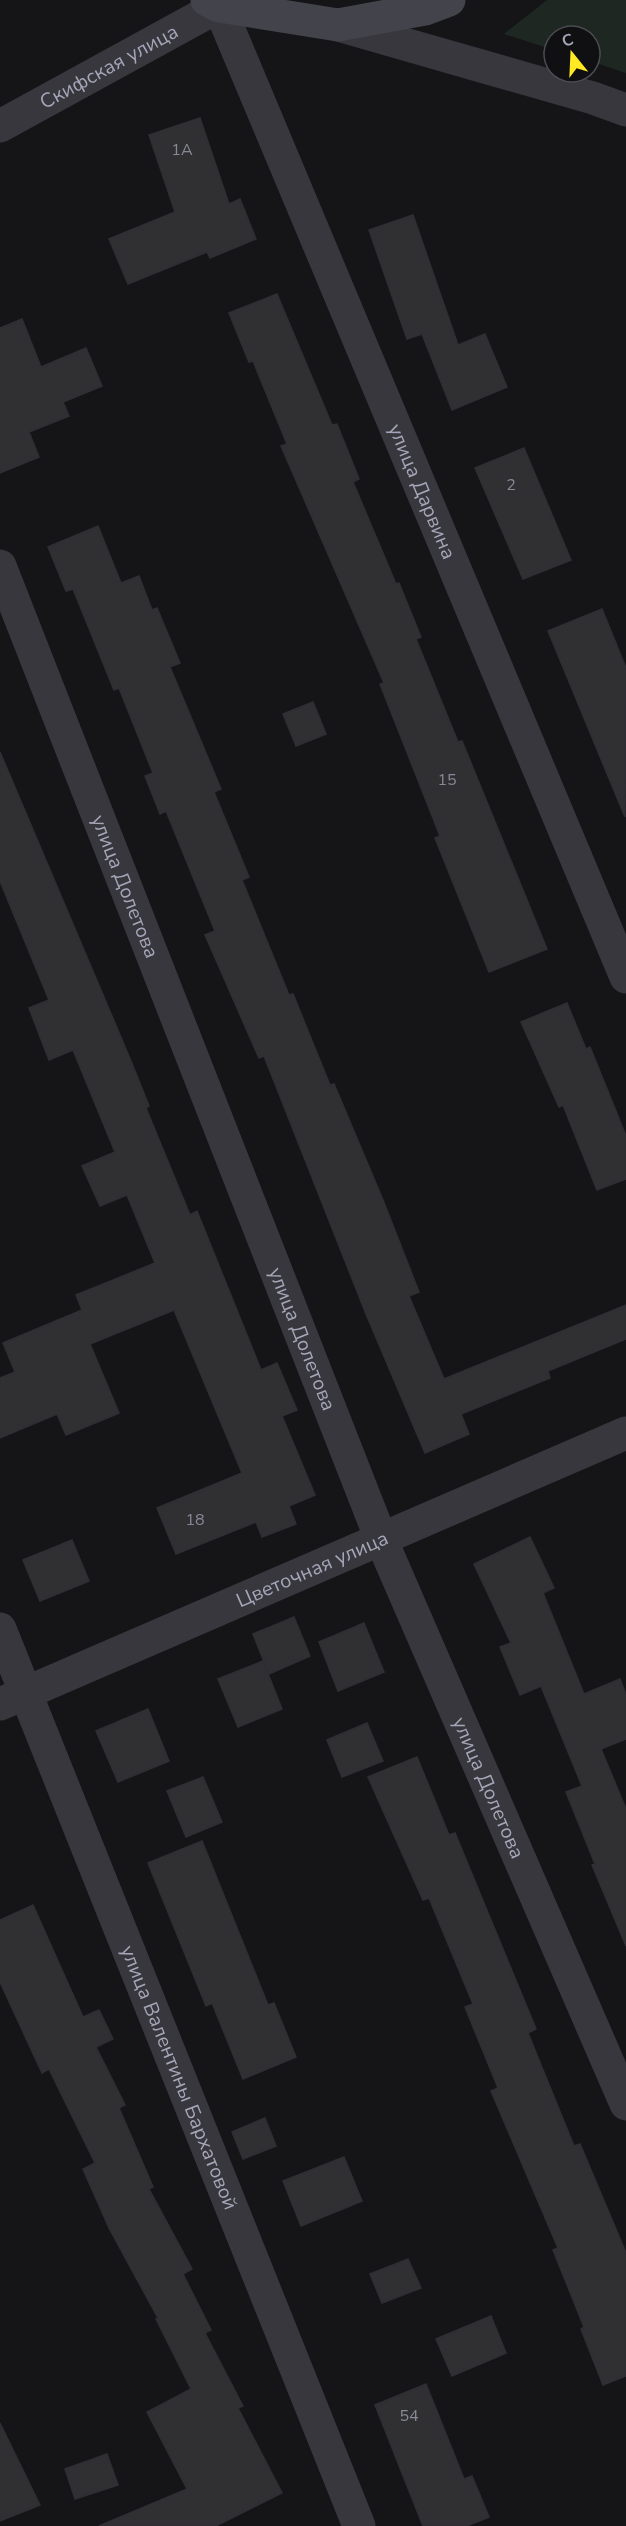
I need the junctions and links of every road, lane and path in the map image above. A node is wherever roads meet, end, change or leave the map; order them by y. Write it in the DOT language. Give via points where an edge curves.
graph roads {
  1 [pos="449,0"];
  2 [pos="213,3"];
  3 [pos="338,25"];
  4 [pos="626,110"];
  5 [pos="0,126"];
  6 [pos="0,566"];
  7 [pos="626,977"];
  8 [pos="626,1433"];
  9 [pos="381,1539"];
  10 [pos="0,1629"];
  11 [pos="13,1699"];
  12 [pos="626,2104"];
  13 [pos="359,2526"];
  1 -- 3 [label="main road" via="425,9"];
  2 -- 3 [label="main road"];
  2 -- 5 [label="street, Скифская улица"];
  2 -- 7 [label="street, улица Дарвина"];
  3 -- 4 [label="street"];
  6 -- 9 [label="street, улица Долетова"];
  8 -- 9 [label="street, Цветочная улица"];
  9 -- 11 [label="street, Цветочная улица"];
  9 -- 12 [label="street, улица Долетова"];
  10 -- 11 [label="street, улица Валентины Бархатовой"];
  11 -- 13 [label="street, улица Валентины Бархатовой"];
}
